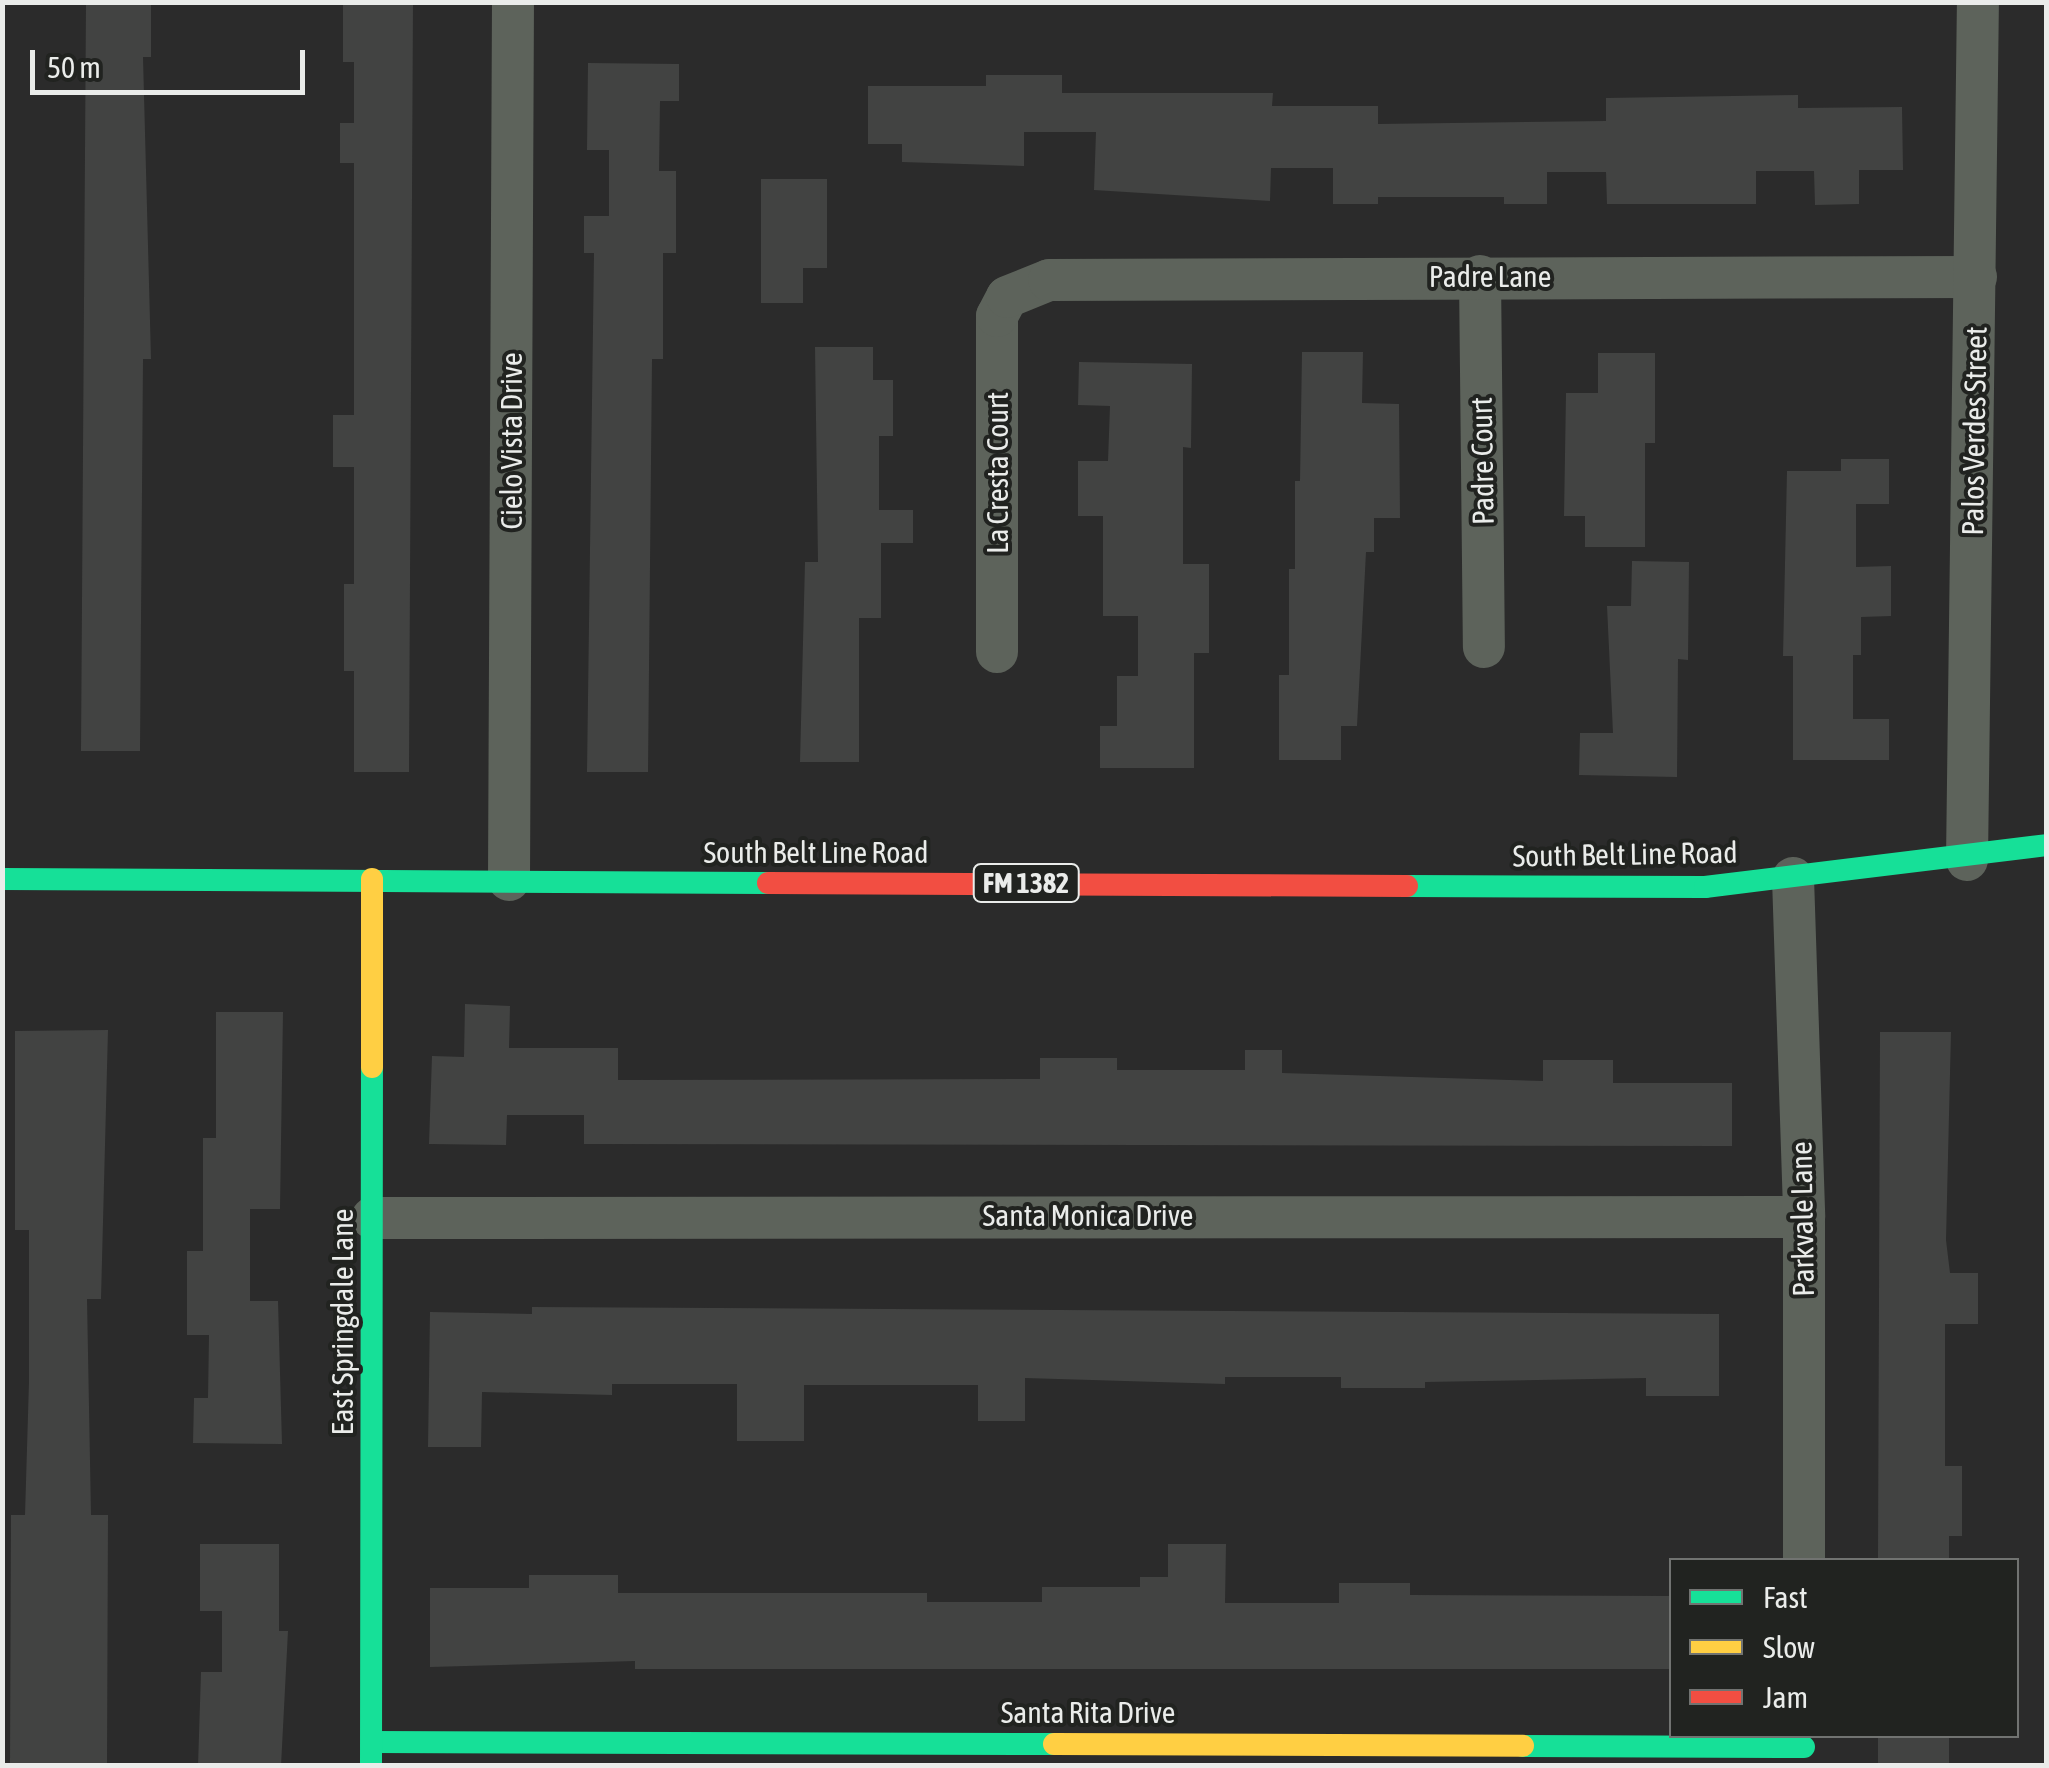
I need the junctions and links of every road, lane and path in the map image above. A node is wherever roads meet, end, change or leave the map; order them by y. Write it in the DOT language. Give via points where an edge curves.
graph roads {
  1 [pos="513,2"];
  2 [pos="1978,2"];
  3 [pos="1480,276"];
  4 [pos="1976,277"];
  5 [pos="1006,297"];
  6 [pos="1484,647"];
  7 [pos="997,652"];
  8 [pos="2046,845"];
  9 [pos="1966,860"];
  10 [pos="2,878"];
  11 [pos="1793,878"];
  12 [pos="372,880"];
  13 [pos="509,880"];
  14 [pos="1804,1217"];
  15 [pos="372,1218"];
  16 [pos="1804,1558"];
  17 [pos="1804,1749"];
  18 [pos="372,1754"];
  1 -- 13 [label="street, Cielo Vista Drive"];
  2 -- 4 [label="street, Palos Verdes Street"];
  3 -- 4 [label="street, Padre Lane"];
  3 -- 5 [label="street, Padre Lane" via="1049,280"];
  3 -- 6 [label="street, Padre Court"];
  4 -- 9 [label="street, Palos Verdes Street"];
  5 -- 7 [label="street, La Cresta Court" via="997,316"];
  8 -- 9 [label="street, South Belt Line Road / FM 1382"];
  9 -- 11 [label="street, South Belt Line Road / FM 1382"];
  10 -- 12 [label="street, South Belt Line Road / FM 1382"];
  11 -- 13 [label="street, South Belt Line Road / FM 1382" via="1705,887"];
  11 -- 14 [label="street, Parkvale Lane"];
  12 -- 13 [label="street, South Belt Line Road / FM 1382"];
  12 -- 15 [label="street, East Springdale Lane"];
  14 -- 15 [label="street, Santa Monica Drive"];
  14 -- 16 [label="street, Parkvale Lane"];
  15 -- 18 [label="street, East Springdale Lane"];
  17 -- 18 [label="street, Santa Rita Drive"];
}
